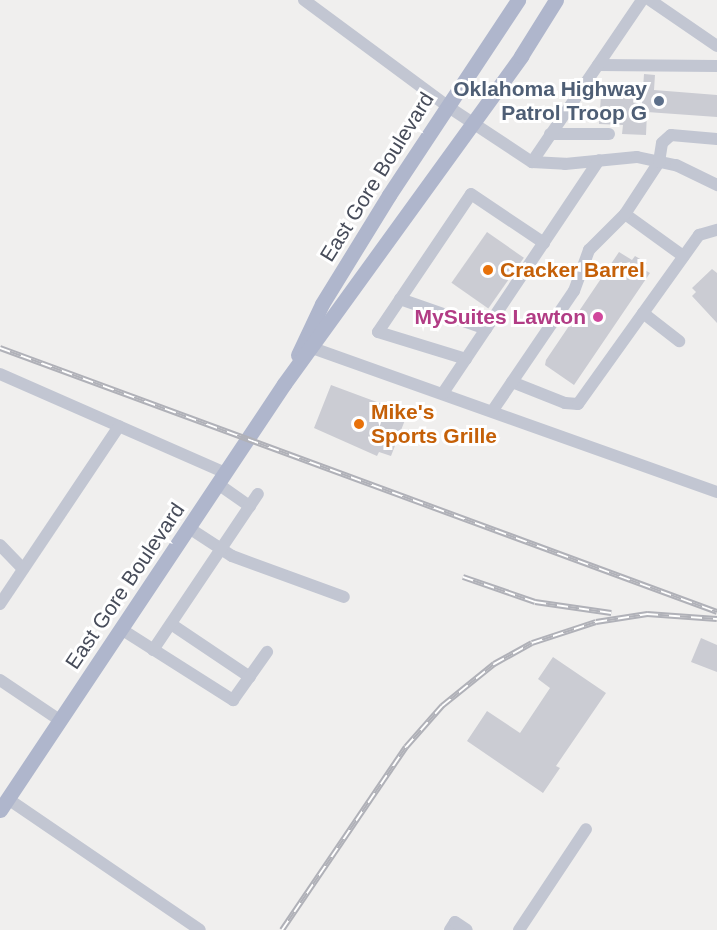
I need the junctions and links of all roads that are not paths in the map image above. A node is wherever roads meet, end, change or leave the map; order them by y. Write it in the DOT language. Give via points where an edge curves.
graph roads {
  1 [pos="304,0"];
  2 [pos="518,0"];
  3 [pos="556,0"];
  4 [pos="642,0"];
  5 [pos="650,0"];
  6 [pos="717,46"];
  7 [pos="598,65"];
  8 [pos="717,66"];
  9 [pos="447,106"];
  10 [pos="471,122"];
  11 [pos="550,134"];
  12 [pos="609,134"];
  13 [pos="717,139"];
  14 [pos="600,160"];
  15 [pos="532,162"];
  16 [pos="659,162"];
  17 [pos="717,185"];
  18 [pos="625,214"];
  19 [pos="716,233"];
  20 [pos="544,243"];
  21 [pos="683,256"];
  22 [pos="400,299"];
  23 [pos="644,313"];
  24 [pos="486,329"];
  25 [pos="679,341"];
  26 [pos="307,346"];
  27 [pos="466,359"];
  28 [pos="0,374"];
  29 [pos="512,382"];
  30 [pos="443,393"];
  31 [pos="493,410"];
  32 [pos="119,426"];
  33 [pos="222,479"];
  34 [pos="717,492"];
  35 [pos="258,494"];
  36 [pos="250,506"];
  37 [pos="189,528"];
  38 [pos="0,545"];
  39 [pos="221,550"];
  40 [pos="23,569"];
  41 [pos="344,597"];
  42 [pos="0,604"];
  43 [pos="171,624"];
  44 [pos="121,629"];
  45 [pos="153,650"];
  46 [pos="267,652"];
  47 [pos="250,677"];
  48 [pos="0,680"];
  49 [pos="61,721"];
  50 [pos="4,805"];
  51 [pos="586,829"];
  52 [pos="200,930"];
  53 [pos="450,930"];
  54 [pos="467,930"];
  55 [pos="519,930"];
  1 -- 9 [label="street"];
  2 -- 9 [label="main road, East Gore Boulevard"];
  3 -- 10 [label="main road, East Gore Boulevard"];
  4 -- 7 [label="street"];
  5 -- 6 [label="street"];
  7 -- 8 [label="street"];
  7 -- 11 [label="street"];
  9 -- 10 [label="street"];
  9 -- 26 [label="main road, East Gore Boulevard" via="322,304"];
  10 -- 15 [label="street"];
  10 -- 26 [label="main road, East Gore Boulevard"];
  11 -- 12 [label="street"];
  11 -- 15 [label="street"];
  13 -- 16 [label="street" via="671,135 662,143"];
  14 -- 15 [label="street"];
  14 -- 16 [label="street" via="637,157"];
  14 -- 20 [label="street"];
  16 -- 17 [label="street" via="676,165"];
  16 -- 18 [label="street"];
  18 -- 21 [label="street"];
  18 -- 29 [label="street" via="589,250 574,291"];
  19 -- 21 [label="street" via="699,235"];
  20 -- 22 [label="street" via="471,194"];
  20 -- 24 [label="street"];
  21 -- 23 [label="street"];
  22 -- 24 [label="street"];
  22 -- 27 [label="street" via="378,332"];
  23 -- 25 [label="street"];
  23 -- 29 [label="street" via="578,404 565,403"];
  24 -- 27 [label="street"];
  26 -- 30 [label="street"];
  26 -- 33 [label="main road, East Gore Boulevard"];
  27 -- 30 [label="street"];
  28 -- 32 [label="street"];
  29 -- 31 [label="street"];
  30 -- 31 [label="street"];
  31 -- 34 [label="street"];
  32 -- 33 [label="street"];
  32 -- 40 [label="street"];
  33 -- 36 [label="street"];
  33 -- 37 [label="main road, East Gore Boulevard"];
  35 -- 36 [label="street"];
  36 -- 39 [label="street"];
  37 -- 39 [label="street"];
  37 -- 44 [label="main road, East Gore Boulevard"];
  38 -- 40 [label="street"];
  39 -- 41 [label="street"];
  39 -- 43 [label="street"];
  40 -- 42 [label="street"];
  43 -- 45 [label="street"];
  43 -- 47 [label="street"];
  44 -- 45 [label="street"];
  44 -- 49 [label="main road, East Gore Boulevard"];
  45 -- 47 [label="street" via="227,700 236,697"];
  46 -- 47 [label="street"];
  48 -- 49 [label="street"];
  49 -- 50 [label="main road, East Gore Boulevard"];
  50 -- 52 [label="street"];
  51 -- 55 [label="street"];
  53 -- 54 [label="street" via="455,922"];
}
